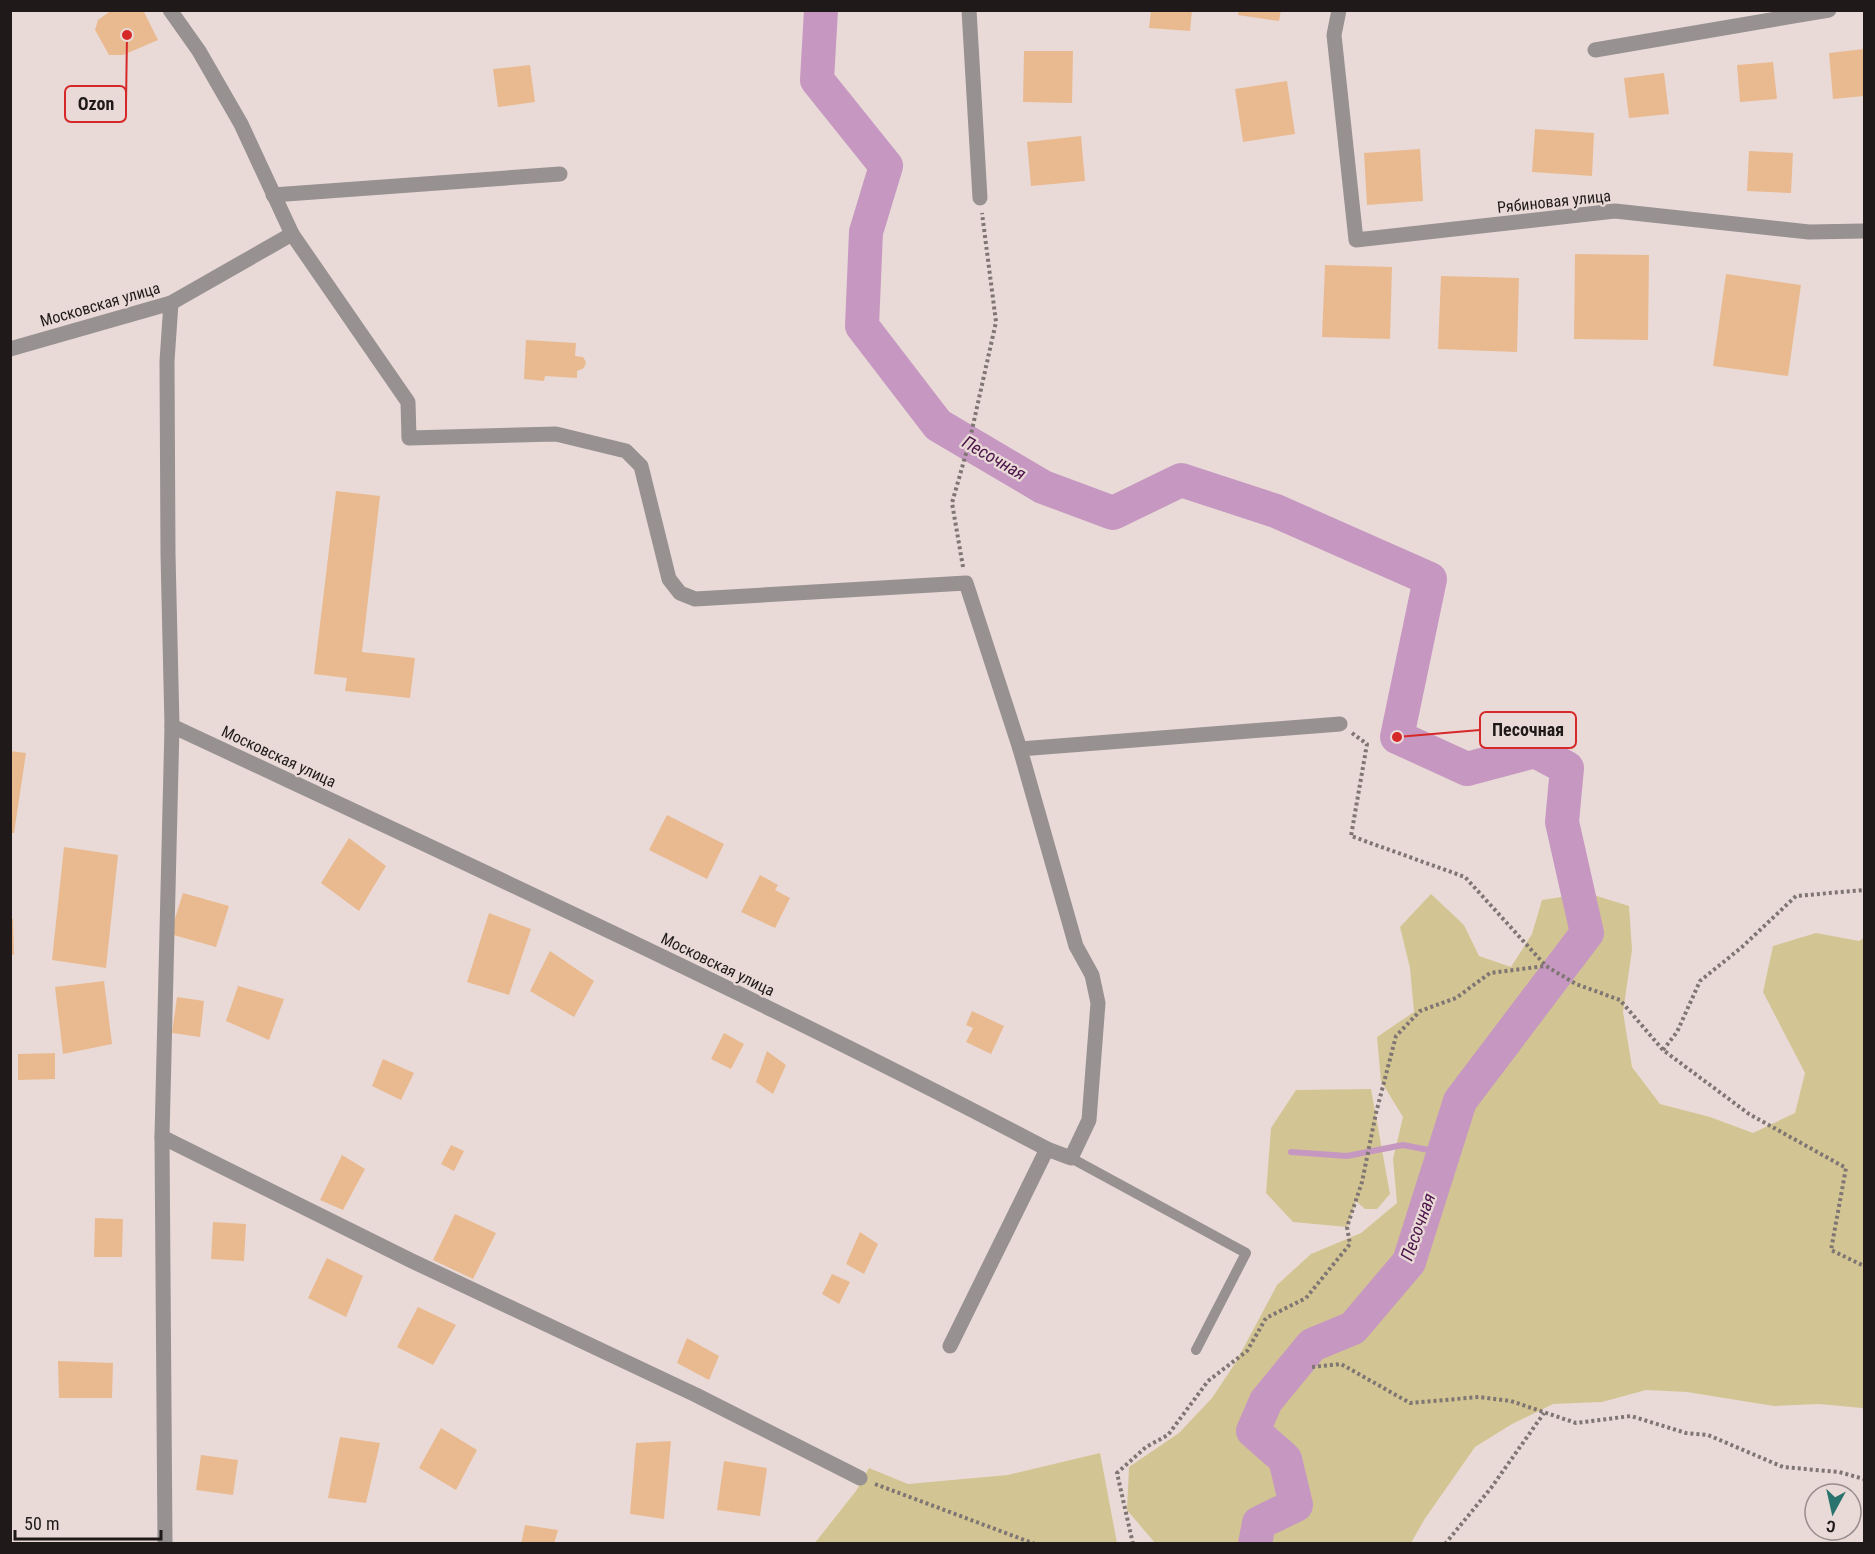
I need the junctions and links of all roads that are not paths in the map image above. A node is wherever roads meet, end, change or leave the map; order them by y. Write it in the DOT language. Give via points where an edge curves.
graph roads {
  1 [pos="170,10"];
  2 [pos="969,10"];
  3 [pos="1339,10"];
  4 [pos="1829,10"];
  5 [pos="1595,50"];
  6 [pos="560,174"];
  7 [pos="273,195"];
  8 [pos="980,198"];
  9 [pos="1864,231"];
  10 [pos="292,234"];
  11 [pos="171,303"];
  12 [pos="10,349"];
  13 [pos="1340,724"];
  14 [pos="172,726"];
  15 [pos="1020,749"];
  16 [pos="162,1137"];
  17 [pos="1047,1149"];
  18 [pos="1071,1158"];
  19 [pos="950,1346"];
  20 [pos="1196,1350"];
  21 [pos="860,1478"];
  22 [pos="165,1544"];
  1 -- 7 [label="street" via="241,124"];
  2 -- 8 [label="street"];
  3 -- 9 [label="street, Рябиновая улица" via="1335,35 1356,240 1615,212 1809,232"];
  4 -- 5 [label="street"];
  6 -- 7 [label="street"];
  7 -- 10 [label="street"];
  10 -- 11 [label="street, Московская улица"];
  10 -- 15 [label="street" via="408,402 408,438 556,434 626,451 640,466 669,579 680,592 695,599 966,583"];
  11 -- 12 [label="street, Московская улица"];
  11 -- 14 [label="street" via="167,372"];
  13 -- 15 [label="street"];
  14 -- 16 [label="street"];
  14 -- 17 [label="street, Московская улица" via="533,894 927,1086"];
  15 -- 18 [label="street" via="1076,946 1092,975 1098,1003 1089,1120"];
  16 -- 21 [label="street"];
  16 -- 22 [label="street"];
  17 -- 18 [label="street, Московская улица"];
  17 -- 19 [label="street"];
  18 -- 20 [label="lane" via="1246,1253"];
}
